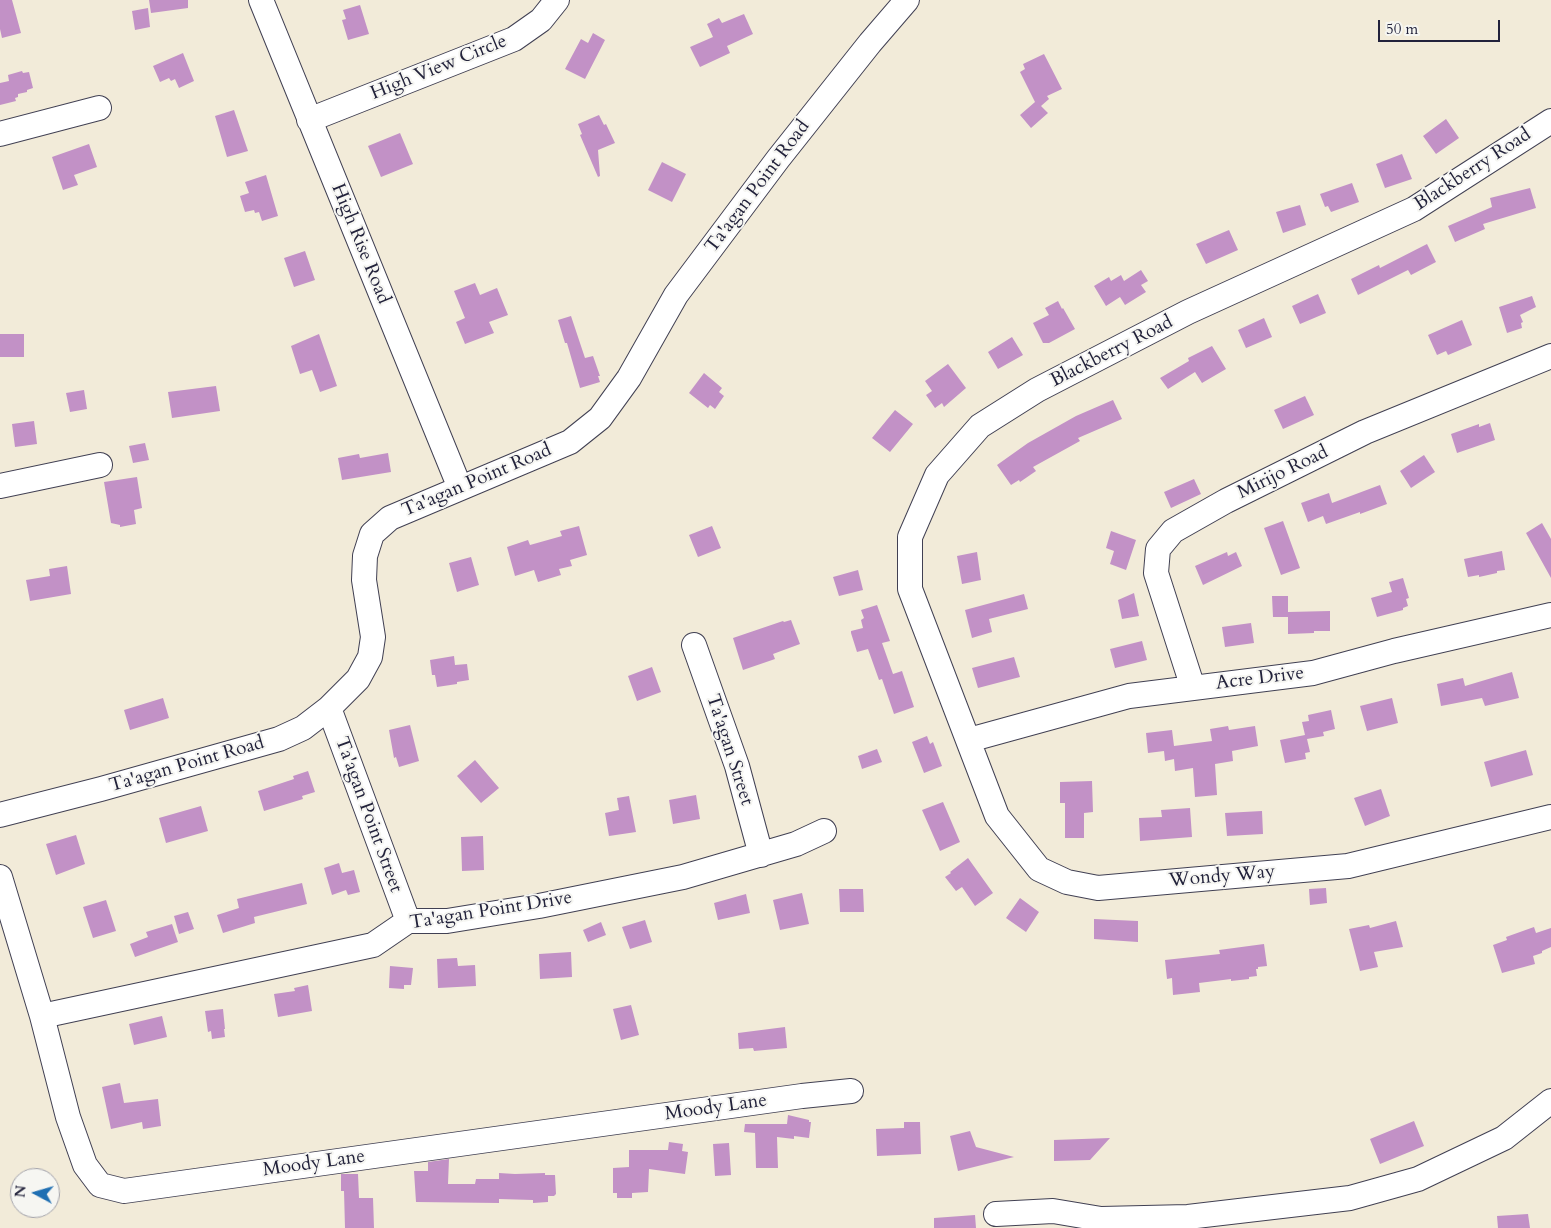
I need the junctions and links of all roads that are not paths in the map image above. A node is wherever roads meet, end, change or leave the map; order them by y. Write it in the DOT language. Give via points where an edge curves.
graph roads {
  1 [pos="261,0"];
  2 [pos="557,0"];
  3 [pos="907,0"];
  4 [pos="99,108"];
  5 [pos="309,120"];
  6 [pos="1551,121"];
  7 [pos="0,134"];
  8 [pos="1551,356"];
  9 [pos="100,465"];
  10 [pos="0,486"];
  11 [pos="460,488"];
  12 [pos="1551,615"];
  13 [pos="694,645"];
  14 [pos="1193,688"];
  15 [pos="329,708"];
  16 [pos="968,740"];
  17 [pos="0,815"];
  18 [pos="1551,817"];
  19 [pos="824,831"];
  20 [pos="761,855"];
  21 [pos="0,877"];
  22 [pos="408,921"];
  23 [pos="42,1016"];
  24 [pos="851,1091"];
  25 [pos="1551,1101"];
  26 [pos="996,1214"];
  1 -- 5 [label="street, High Rise Road"];
  2 -- 5 [label="street, High View Circle" via="542,20 514,39"];
  3 -- 11 [label="street, Ta'agan Point Road" via="781,156 676,295 629,378 600,418 570,442"];
  4 -- 7 [label="street"];
  5 -- 11 [label="street, High Rise Road"];
  6 -- 16 [label="street, Blackberry Road" via="1414,209 1188,312 1037,390 980,426 937,475 910,537 910,589"];
  8 -- 14 [label="street, Mirijo Road" via="1365,432 1226,500 1174,531 1158,550 1156,573"];
  9 -- 10 [label="street"];
  11 -- 15 [label="street, Ta'agan Point Road" via="390,518 372,534 365,556 364,580 373,637 370,656 358,679"];
  12 -- 14 [label="street, Acre Drive" via="1313,673"];
  13 -- 20 [label="street, Ta'agan Street" via="736,766"];
  14 -- 16 [label="street, Acre Drive" via="1129,696"];
  15 -- 17 [label="street, Ta'agan Point Road" via="303,728 278,739"];
  15 -- 22 [label="street, Ta'agan Point Street"];
  16 -- 18 [label="street, Wondy Way" via="997,816 1039,869 1067,882 1098,888 1348,866"];
  19 -- 20 [label="street, Ta'agan Point Drive"];
  20 -- 22 [label="street, Ta'agan Point Drive" via="683,877 539,906 446,921"];
  21 -- 23 [label="street, Moody Lane"];
  22 -- 23 [label="street, Ta'agan Point Drive" via="373,945"];
  23 -- 24 [label="street, Moody Lane" via="68,1117 85,1165 100,1185 124,1191"];
  25 -- 26 [label="street" via="1504,1138 1418,1179 1350,1198 1188,1217 1101,1218 1053,1211"];
}
